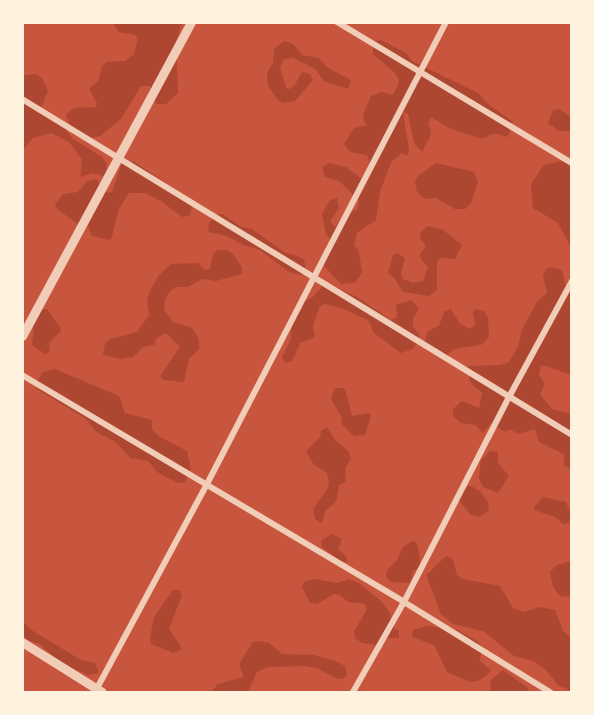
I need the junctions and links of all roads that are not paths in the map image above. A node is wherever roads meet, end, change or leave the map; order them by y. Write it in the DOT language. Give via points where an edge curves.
graph roads {
  1 [pos="191,22"];
  2 [pos="337,22"];
  3 [pos="446,22"];
  4 [pos="419,72"];
  5 [pos="22,99"];
  6 [pos="118,158"];
  7 [pos="572,163"];
  8 [pos="313,275"];
  9 [pos="572,281"];
  10 [pos="22,336"];
  11 [pos="22,375"];
  12 [pos="508,397"];
  13 [pos="572,435"];
  14 [pos="206,486"];
  15 [pos="404,602"];
  16 [pos="22,642"];
  17 [pos="98,691"];
  18 [pos="353,693"];
  19 [pos="550,693"];
  1 -- 6 [label="street"];
  2 -- 4 [label="street"];
  3 -- 4 [label="street"];
  4 -- 7 [label="street"];
  4 -- 8 [label="street"];
  5 -- 6 [label="street"];
  6 -- 8 [label="street"];
  6 -- 10 [label="street"];
  8 -- 12 [label="street"];
  8 -- 14 [label="street"];
  9 -- 12 [label="street"];
  11 -- 14 [label="street"];
  12 -- 13 [label="street"];
  12 -- 15 [label="street"];
  14 -- 15 [label="street"];
  14 -- 17 [label="street"];
  15 -- 18 [label="street"];
  15 -- 19 [label="street"];
  16 -- 17 [label="street"];
}
